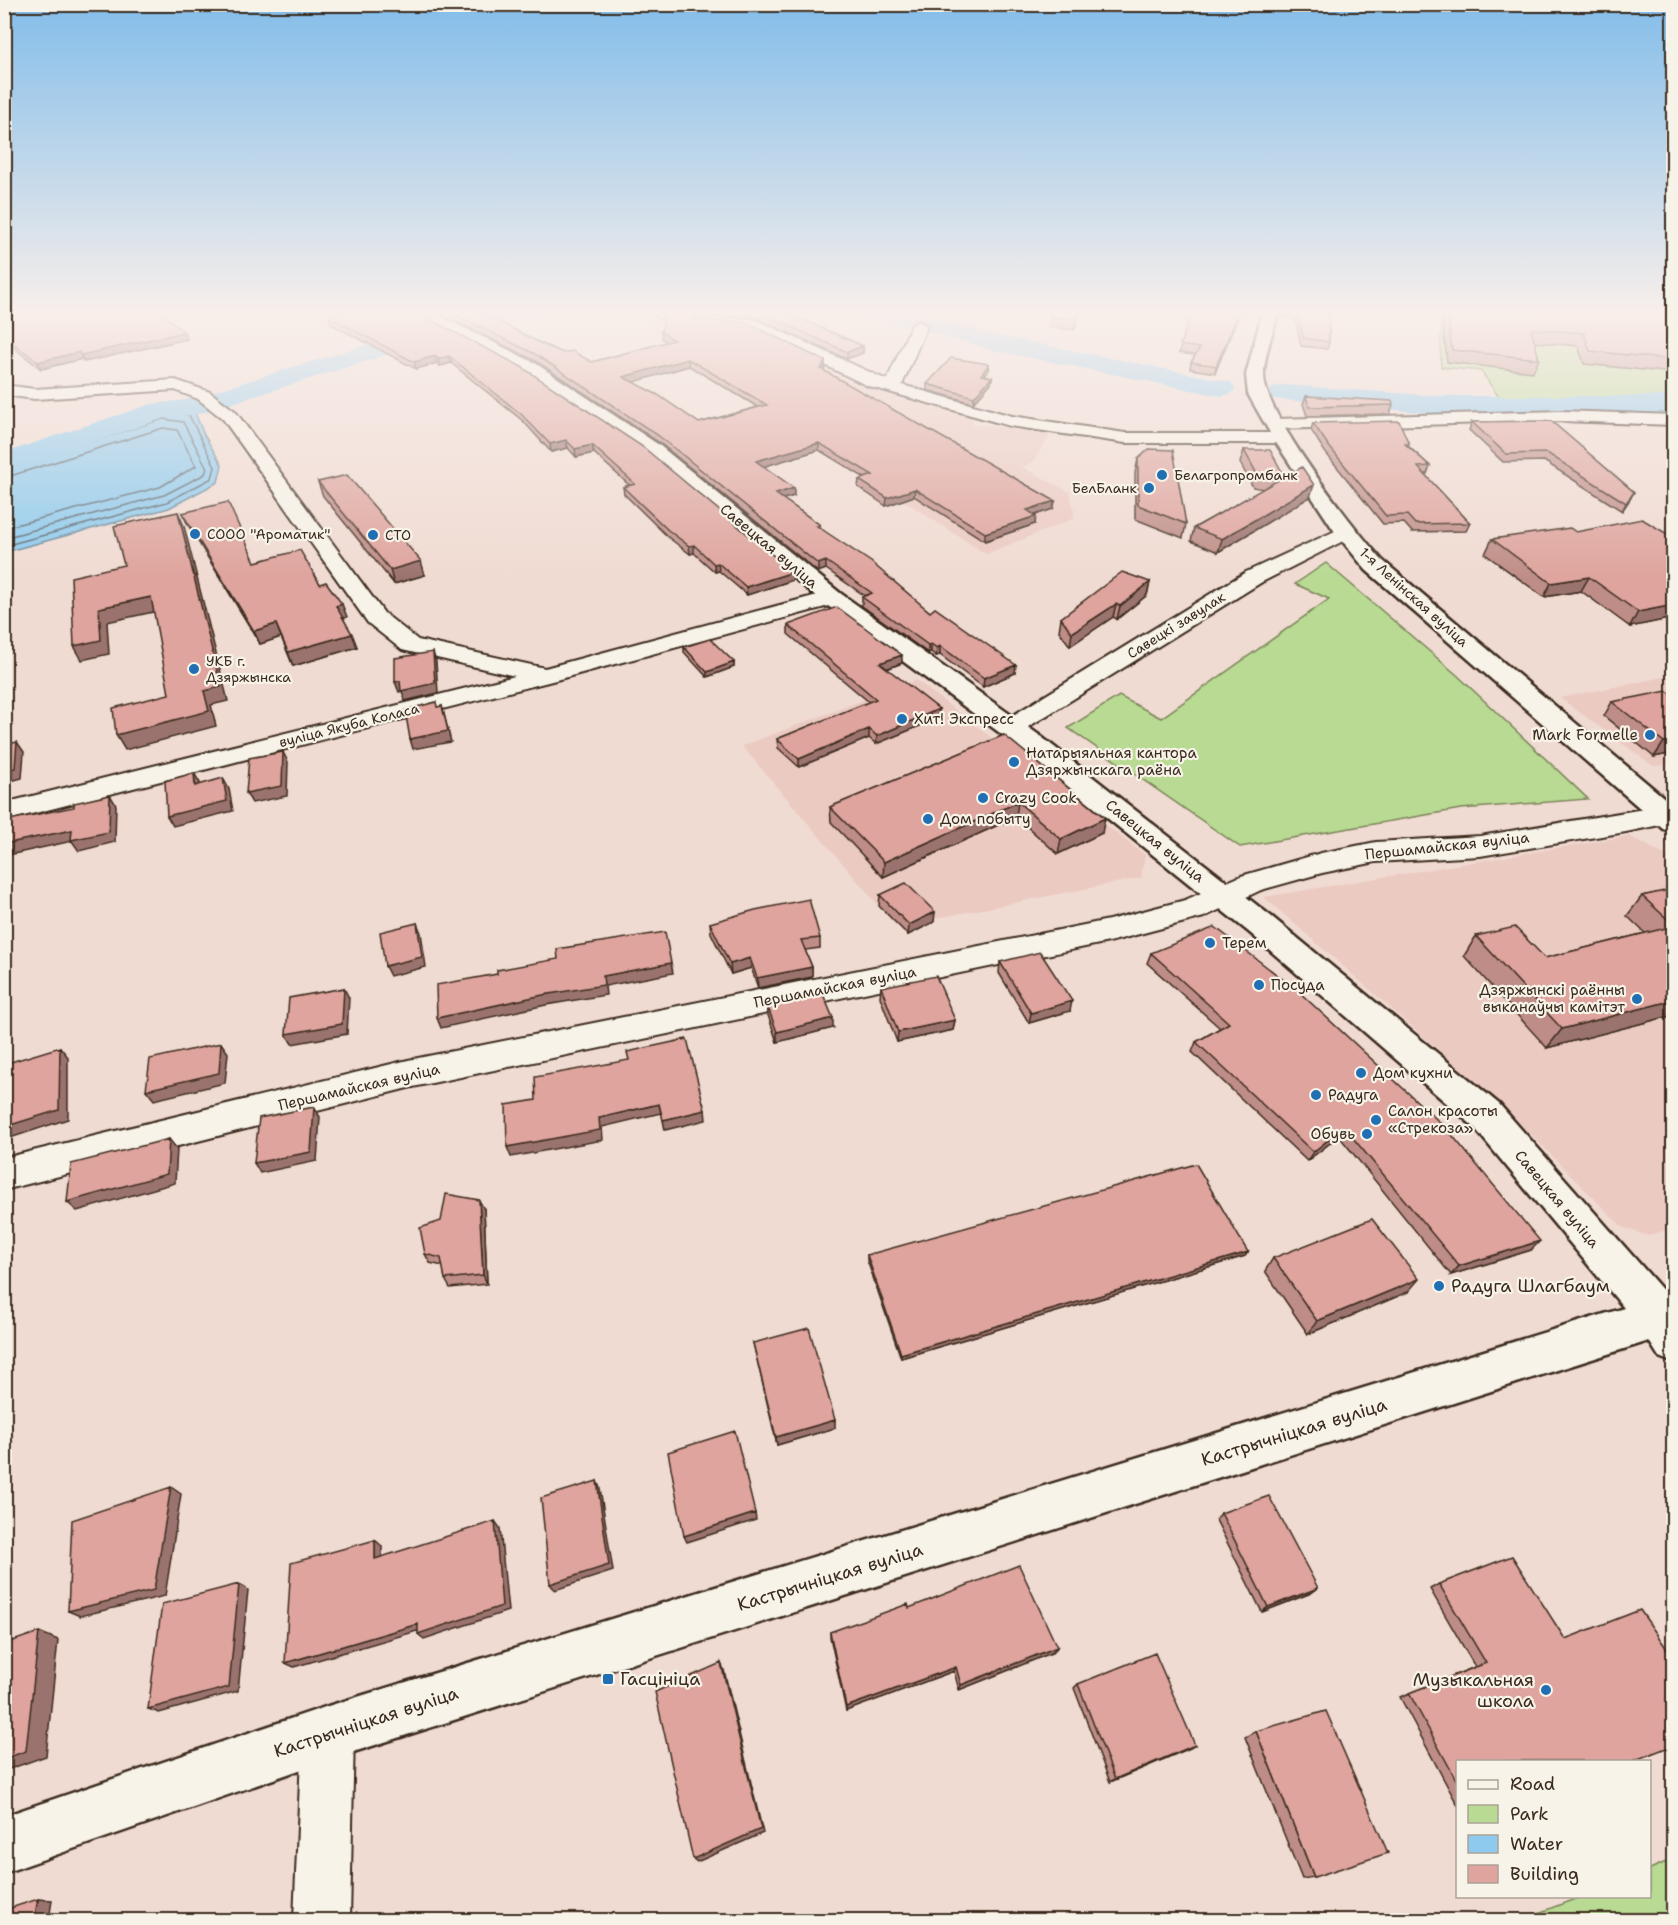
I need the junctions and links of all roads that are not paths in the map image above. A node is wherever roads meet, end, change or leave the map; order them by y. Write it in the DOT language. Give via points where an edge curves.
graph roads {
  1 [pos="212,400"];
  2 [pos="579,400"];
  3 [pos="934,400"];
  4 [pos="1260,400"];
  5 [pos="1674,420"];
  6 [pos="1279,431"];
  7 [pos="1346,532"];
  8 [pos="832,598"];
  9 [pos="547,675"];
  10 [pos="1011,727"];
  11 [pos="4,812"];
  12 [pos="1671,817"];
  13 [pos="1221,895"];
  14 [pos="4,1174"];
  15 [pos="1666,1330"];
  16 [pos="328,1734"];
  17 [pos="4,1845"];
  18 [pos="322,1920"];
  1 -- 9 [label="street" via="229,415 376,618 410,645"];
  2 -- 8 [label="street, Савецкая вуліца" via="652,448"];
  3 -- 6 [label="street" via="1010,421 1125,438"];
  4 -- 6 [label="street, 1-я Ленінская вуліца"];
  5 -- 6 [label="street" via="1561,416"];
  6 -- 7 [label="street, 1-я Ленінская вуліца"];
  7 -- 10 [label="street, Савецкі завулак" via="1254,577"];
  7 -- 12 [label="street, 1-я Ленінская вуліца" via="1374,565"];
  8 -- 9 [label="street, вуліца Якуба Коласа"];
  8 -- 10 [label="street, Савецкая вуліца"];
  9 -- 11 [label="street, вуліца Якуба Коласа"];
  10 -- 13 [label="street, Савецкая вуліца"];
  12 -- 13 [label="street, Першамайская вуліца" via="1480,846 1376,852 1321,862"];
  13 -- 14 [label="street, Першамайская вуліца" via="1193,909 1109,932 408,1074"];
  13 -- 15 [label="street, Савецкая вуліца" via="1486,1115"];
  15 -- 16 [label="street, Кастрычніцкая вуліца"];
  16 -- 17 [label="street, Кастрычніцкая вуліца"];
  16 -- 18 [label="street"];
}
